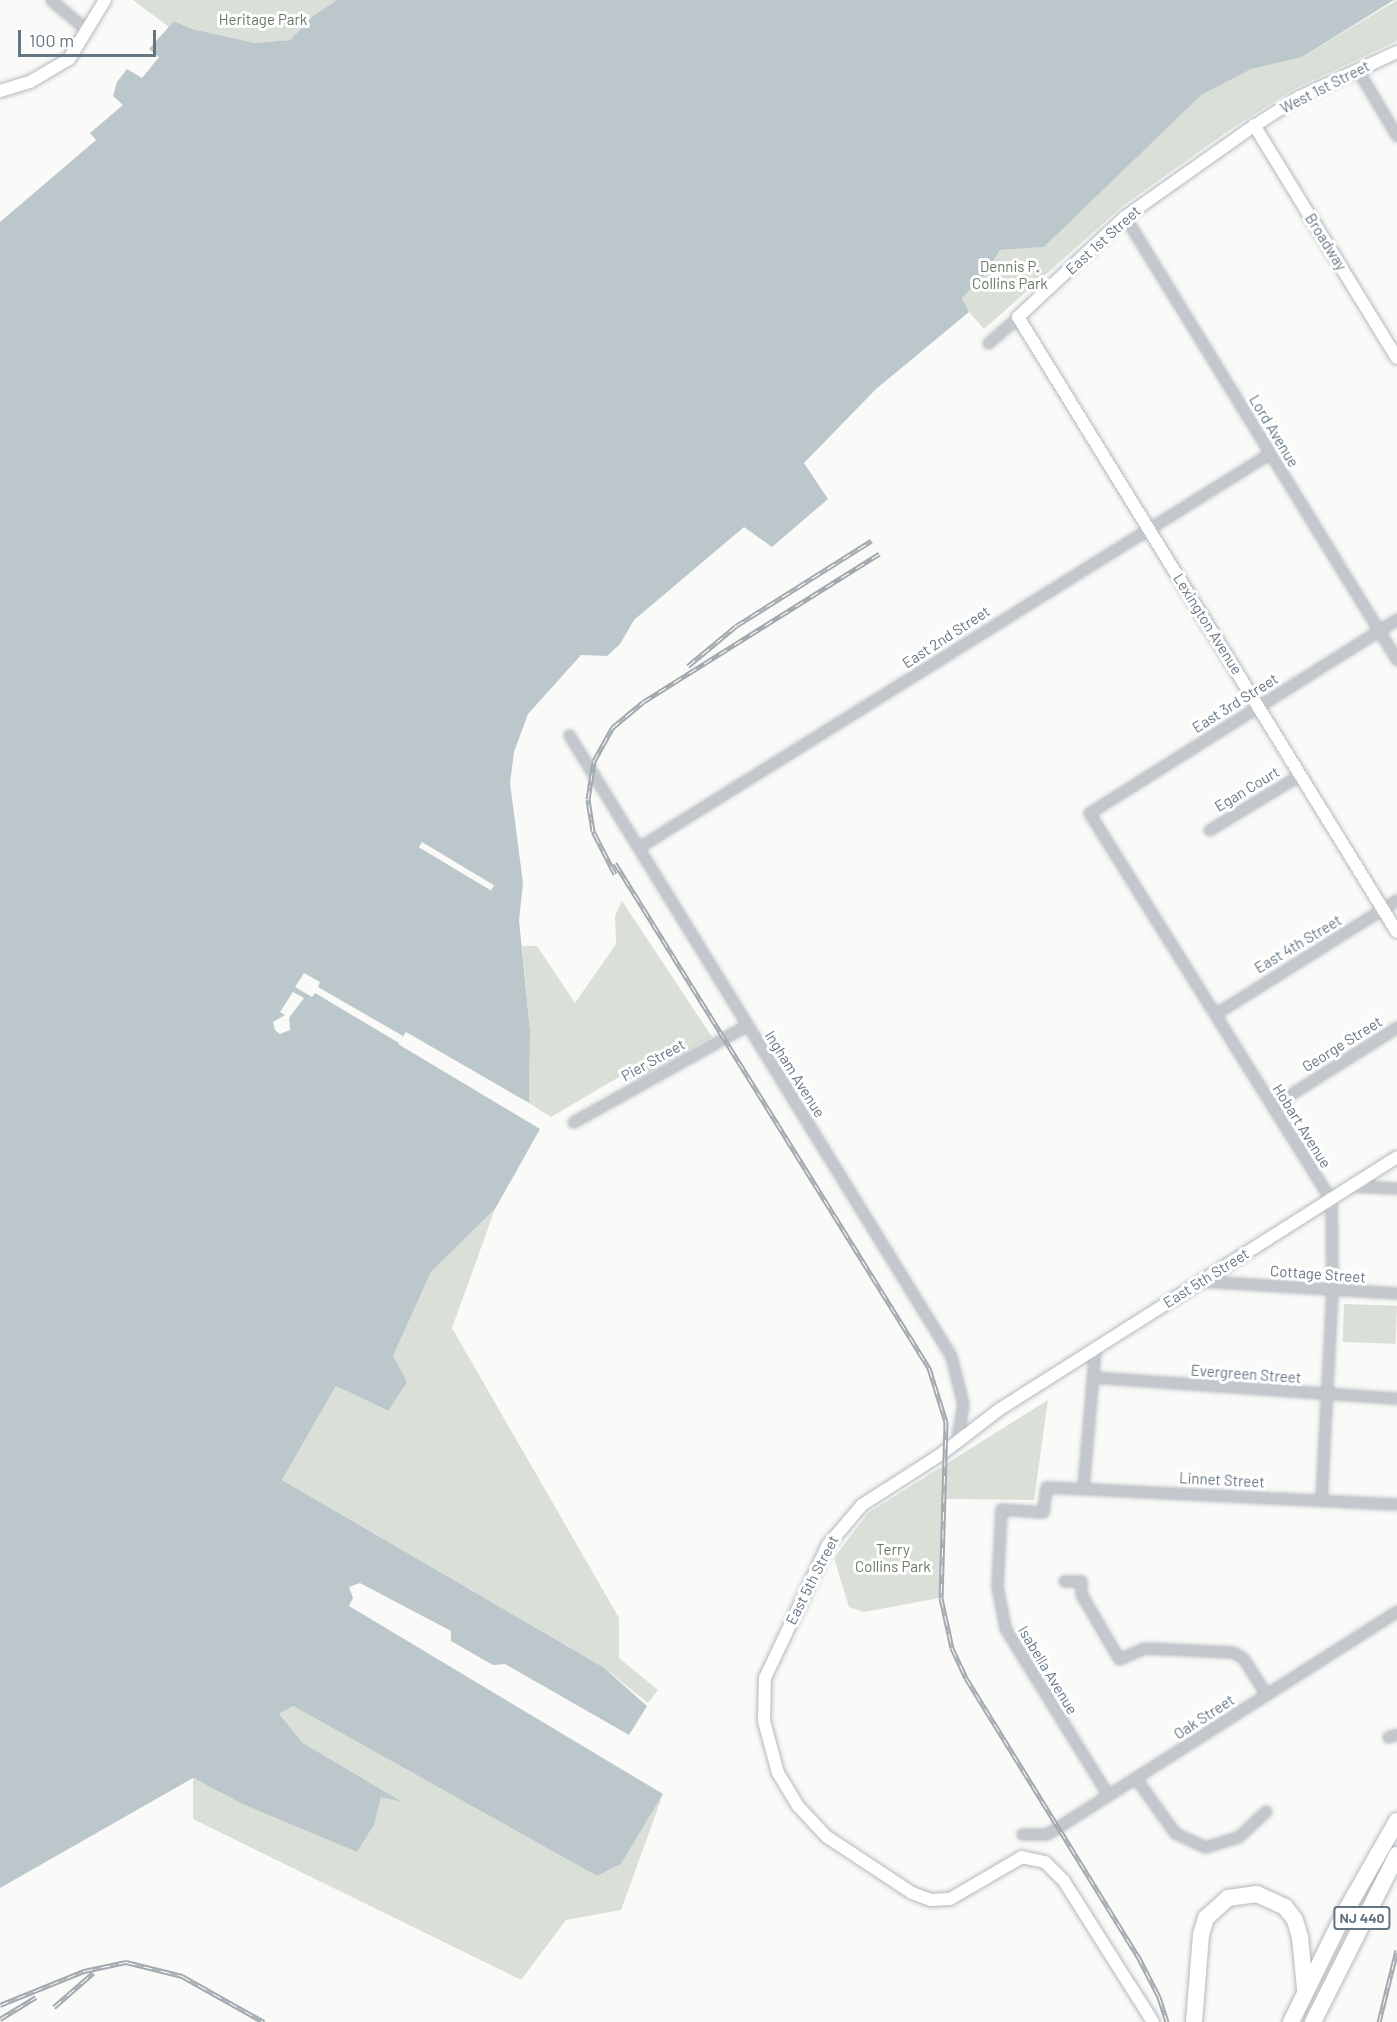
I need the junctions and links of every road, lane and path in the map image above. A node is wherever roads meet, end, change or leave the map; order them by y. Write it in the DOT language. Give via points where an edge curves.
graph roads {
  1 [pos="51,0"];
  2 [pos="105,0"];
  3 [pos="88,31"];
  4 [pos="1397,52"];
  5 [pos="1357,69"];
  6 [pos="0,91"];
  7 [pos="1254,125"];
  8 [pos="1397,136"];
  9 [pos="1125,217"];
  10 [pos="1018,317"];
  11 [pos="988,343"];
  12 [pos="1397,358"];
  13 [pos="1270,453"];
  14 [pos="1149,529"];
  15 [pos="1397,619"];
  16 [pos="1379,630"];
  17 [pos="1397,660"];
  18 [pos="1258,706"];
  19 [pos="569,735"];
  20 [pos="1301,774"];
  21 [pos="1089,813"];
  22 [pos="1209,830"];
  23 [pos="639,847"];
  24 [pos="1397,900"];
  25 [pos="1383,909"];
  26 [pos="1397,932"];
  27 [pos="1215,1014"];
  28 [pos="747,1025"];
  29 [pos="1397,1027"];
  30 [pos="1272,1106"];
  31 [pos="573,1122"];
  32 [pos="1397,1157"];
  33 [pos="1351,1186"];
  34 [pos="1397,1188"];
  35 [pos="1331,1200"];
  36 [pos="1201,1281"];
  37 [pos="1332,1290"];
  38 [pos="1397,1293"];
  39 [pos="1095,1348"];
  40 [pos="1093,1377"];
  41 [pos="1326,1395"];
  42 [pos="1397,1398"];
  43 [pos="957,1438"];
  44 [pos="1046,1487"];
  45 [pos="1083,1488"];
  46 [pos="1321,1500"];
  47 [pos="1397,1504"];
  48 [pos="1064,1581"];
  49 [pos="1397,1612"];
  50 [pos="1266,1694"];
  51 [pos="1137,1780"];
  52 [pos="1108,1795"];
  53 [pos="1266,1811"];
  54 [pos="1397,1821"];
  55 [pos="1022,1834"];
  56 [pos="1397,1855"];
  57 [pos="1305,1989"];
  58 [pos="1153,2022"];
  59 [pos="1194,2022"];
  60 [pos="1291,2022"];
  61 [pos="1312,2022"];
  1 -- 3 [label="street"];
  2 -- 3 [label="street"];
  3 -- 6 [label="street" via="72,56 60,65 24,85"];
  4 -- 5 [label="street, West 1st Street"];
  5 -- 7 [label="street, West 1st Street" via="1299,97"];
  5 -- 8 [label="street"];
  7 -- 9 [label="street, East 1st Street"];
  7 -- 12 [label="street, Broadway"];
  9 -- 10 [label="street, East 1st Street"];
  9 -- 13 [label="street, Lord Avenue"];
  10 -- 11 [label="street, East 1st Street"];
  10 -- 14 [label="street, Lexington Avenue"];
  13 -- 14 [label="street, East 2nd Street"];
  13 -- 16 [label="street, Lord Avenue"];
  14 -- 18 [label="street, Lexington Avenue"];
  14 -- 23 [label="street, East 2nd Street"];
  15 -- 16 [label="street, East 3rd Street"];
  16 -- 17 [label="street, Lord Avenue"];
  16 -- 18 [label="street, East 3rd Street"];
  18 -- 20 [label="street, Lexington Avenue"];
  18 -- 21 [label="street, East 3rd Street"];
  19 -- 23 [label="street, Ingham Avenue"];
  20 -- 22 [label="street, Egan Court"];
  20 -- 25 [label="street, Lexington Avenue"];
  21 -- 27 [label="street, Hobart Avenue"];
  23 -- 28 [label="street, Ingham Avenue"];
  24 -- 25 [label="street, East 4th Street"];
  25 -- 26 [label="street, Lexington Avenue"];
  25 -- 27 [label="street, East 4th Street"];
  27 -- 30 [label="street, Hobart Avenue"];
  28 -- 31 [label="street, Pier Street"];
  28 -- 43 [label="street, Ingham Avenue" via="951,1356 963,1404"];
  29 -- 30 [label="street, George Street"];
  30 -- 35 [label="street, Hobart Avenue"];
  32 -- 33 [label="street, East 5th Street"];
  33 -- 34 [label="street"];
  33 -- 35 [label="street, East 5th Street"];
  35 -- 36 [label="street, East 5th Street"];
  35 -- 37 [label="street"];
  36 -- 37 [label="street, Cottage Street"];
  36 -- 39 [label="street, East 5th Street"];
  37 -- 38 [label="street, Cottage Street"];
  37 -- 41 [label="street"];
  39 -- 40 [label="street"];
  39 -- 43 [label="street, East 5th Street"];
  40 -- 41 [label="street, Evergreen Street"];
  40 -- 45 [label="street"];
  41 -- 42 [label="street, Evergreen Street"];
  41 -- 46 [label="street"];
  43 -- 58 [label="street, East 5th Street" via="940,1455 862,1505 828,1545 765,1678 768,1748 778,1773 808,1819 848,1854 912,1893 931,1900 950,1899 1022,1857 1032,1857 1055,1869"];
  44 -- 45 [label="street, Linnet Street"];
  44 -- 52 [label="street, Isabella Avenue" via="1043,1512 1001,1509 999,1607 1015,1649"];
  45 -- 46 [label="street, Linnet Street"];
  46 -- 47 [label="street, Linnet Street"];
  48 -- 50 [label="street" via="1081,1581 1081,1594 1119,1659 1134,1651 1157,1648 1233,1652 1243,1658"];
  49 -- 50 [label="street, Oak Street"];
  50 -- 51 [label="street, Oak Street"];
  51 -- 52 [label="street, Oak Street"];
  51 -- 53 [label="street" via="1175,1833 1204,1847 1238,1836"];
  52 -- 55 [label="street, Oak Street" via="1046,1834"];
  54 -- 57 [label="highway, NJ 440"];
  56 -- 61 [label="highway, NJ 440"];
  57 -- 59 [label="highway" via="1300,1937 1285,1907 1257,1894 1228,1898 1216,1906 1203,1926"];
  57 -- 60 [label="highway, NJ 440"];
}
